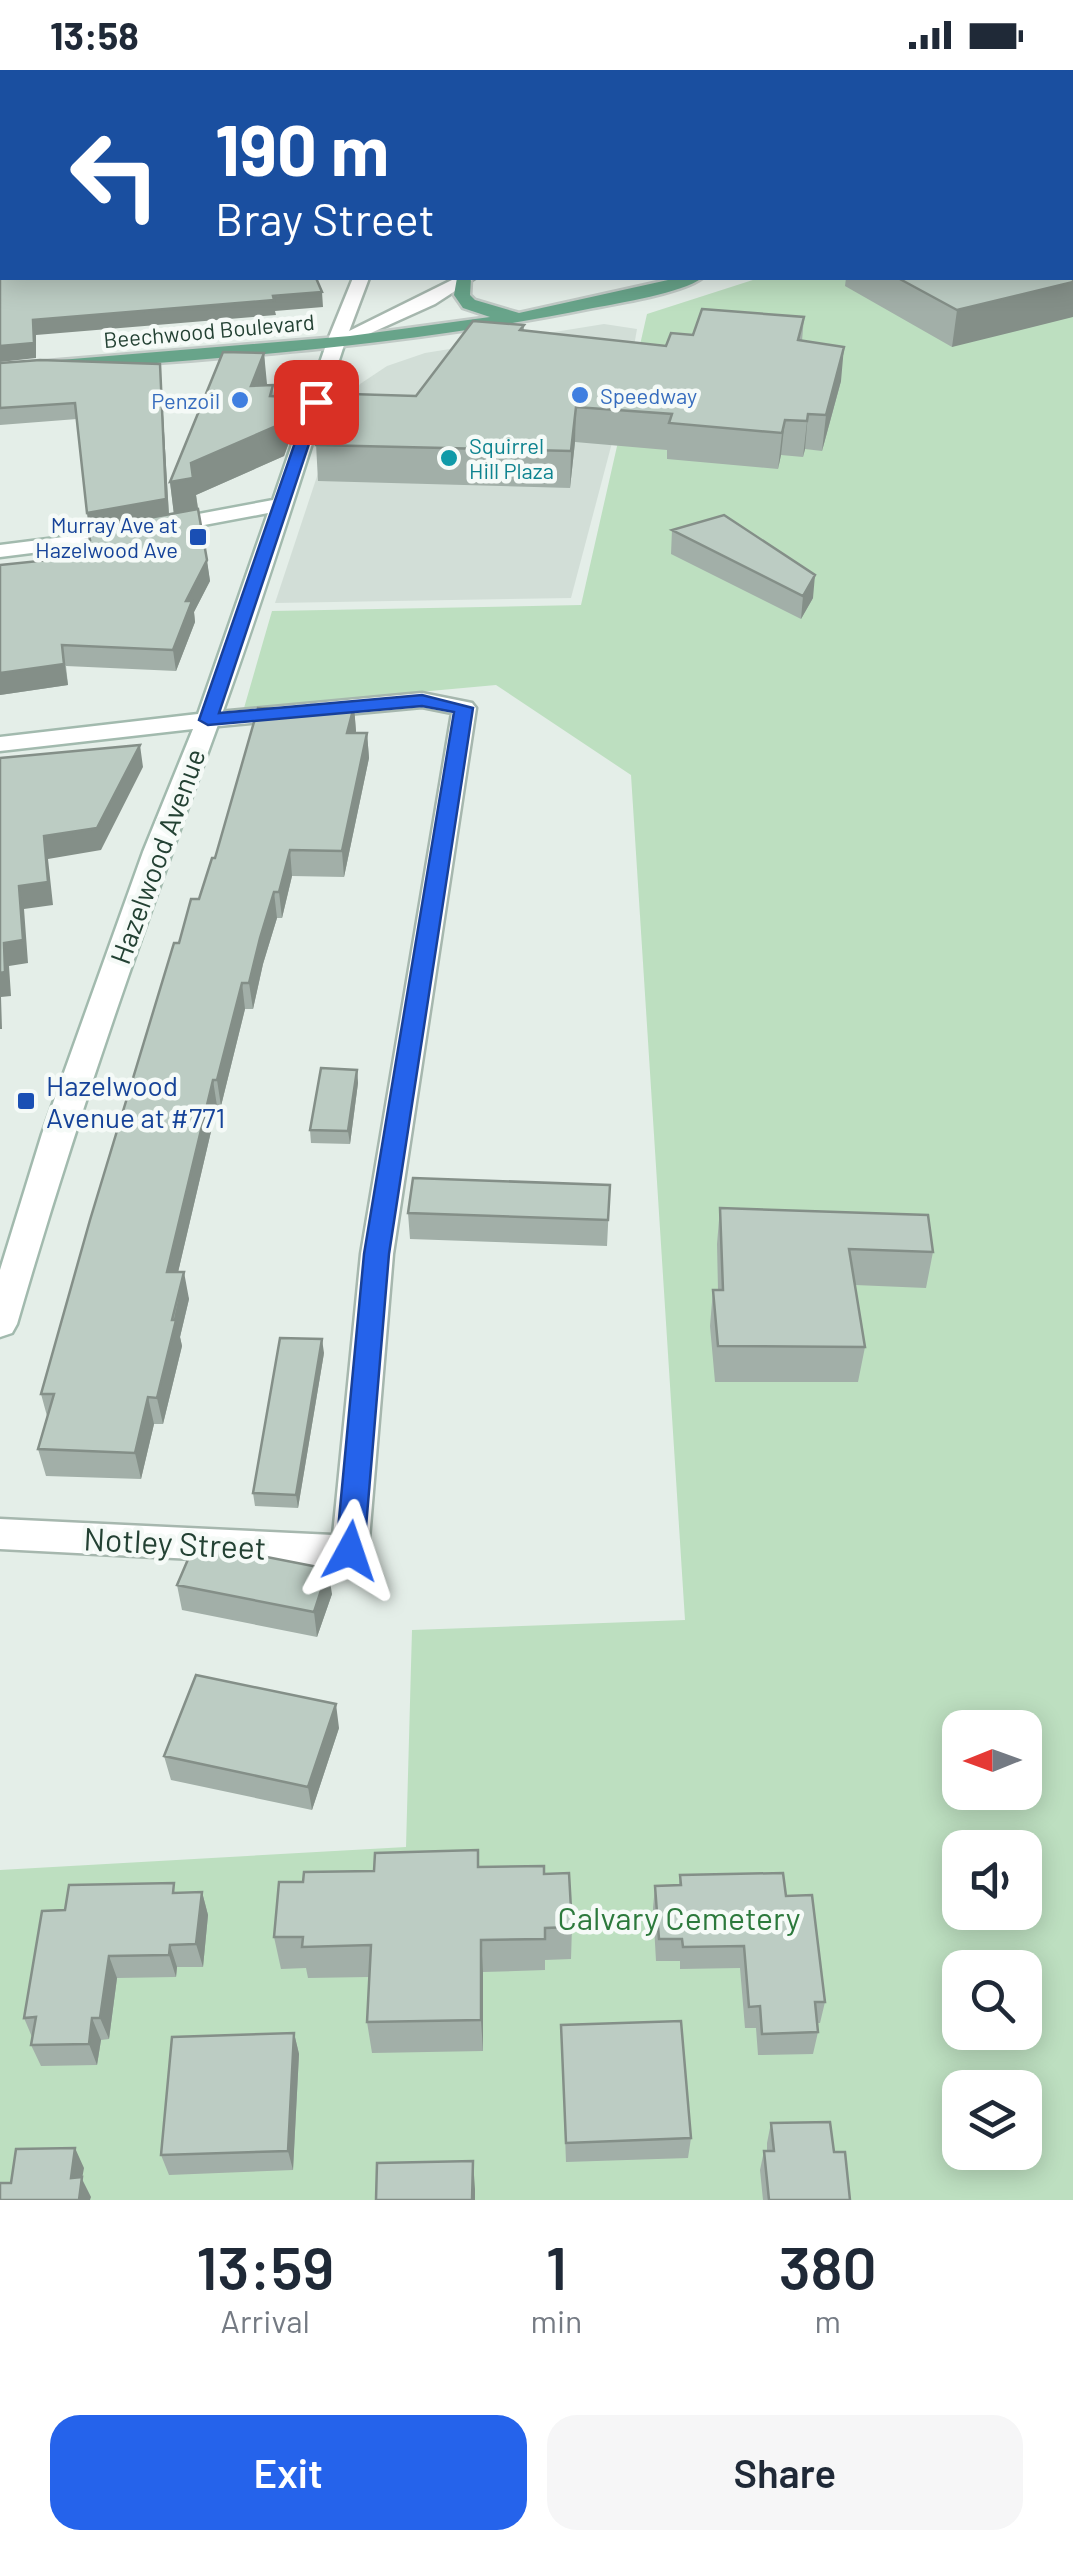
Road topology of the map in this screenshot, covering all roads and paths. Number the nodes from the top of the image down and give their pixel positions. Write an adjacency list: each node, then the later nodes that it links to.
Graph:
1 (360, 280): 6 (main road, Hazelwood Avenue)
2 (463, 280): 6 (main road, Beechwood Boulevard)
3 (466, 280): 5 (main road)
4 (686, 280): 5 (main road)
5 (545, 315): 6 (main road)
6 (336, 342): 7 (main road, Beechwood Boulevard); 8 (main road, Hazelwood Avenue)
7 (0, 370)
8 (282, 504): 9 (main road); 10 (main road, Hazelwood Avenue)
9 (0, 551)
10 (208, 720): 11 (main road); 12 (main road, Hazelwood Avenue); 13 (main road, Notley Street)
11 (0, 744)
12 (0, 1324)
13 (0, 1534)

